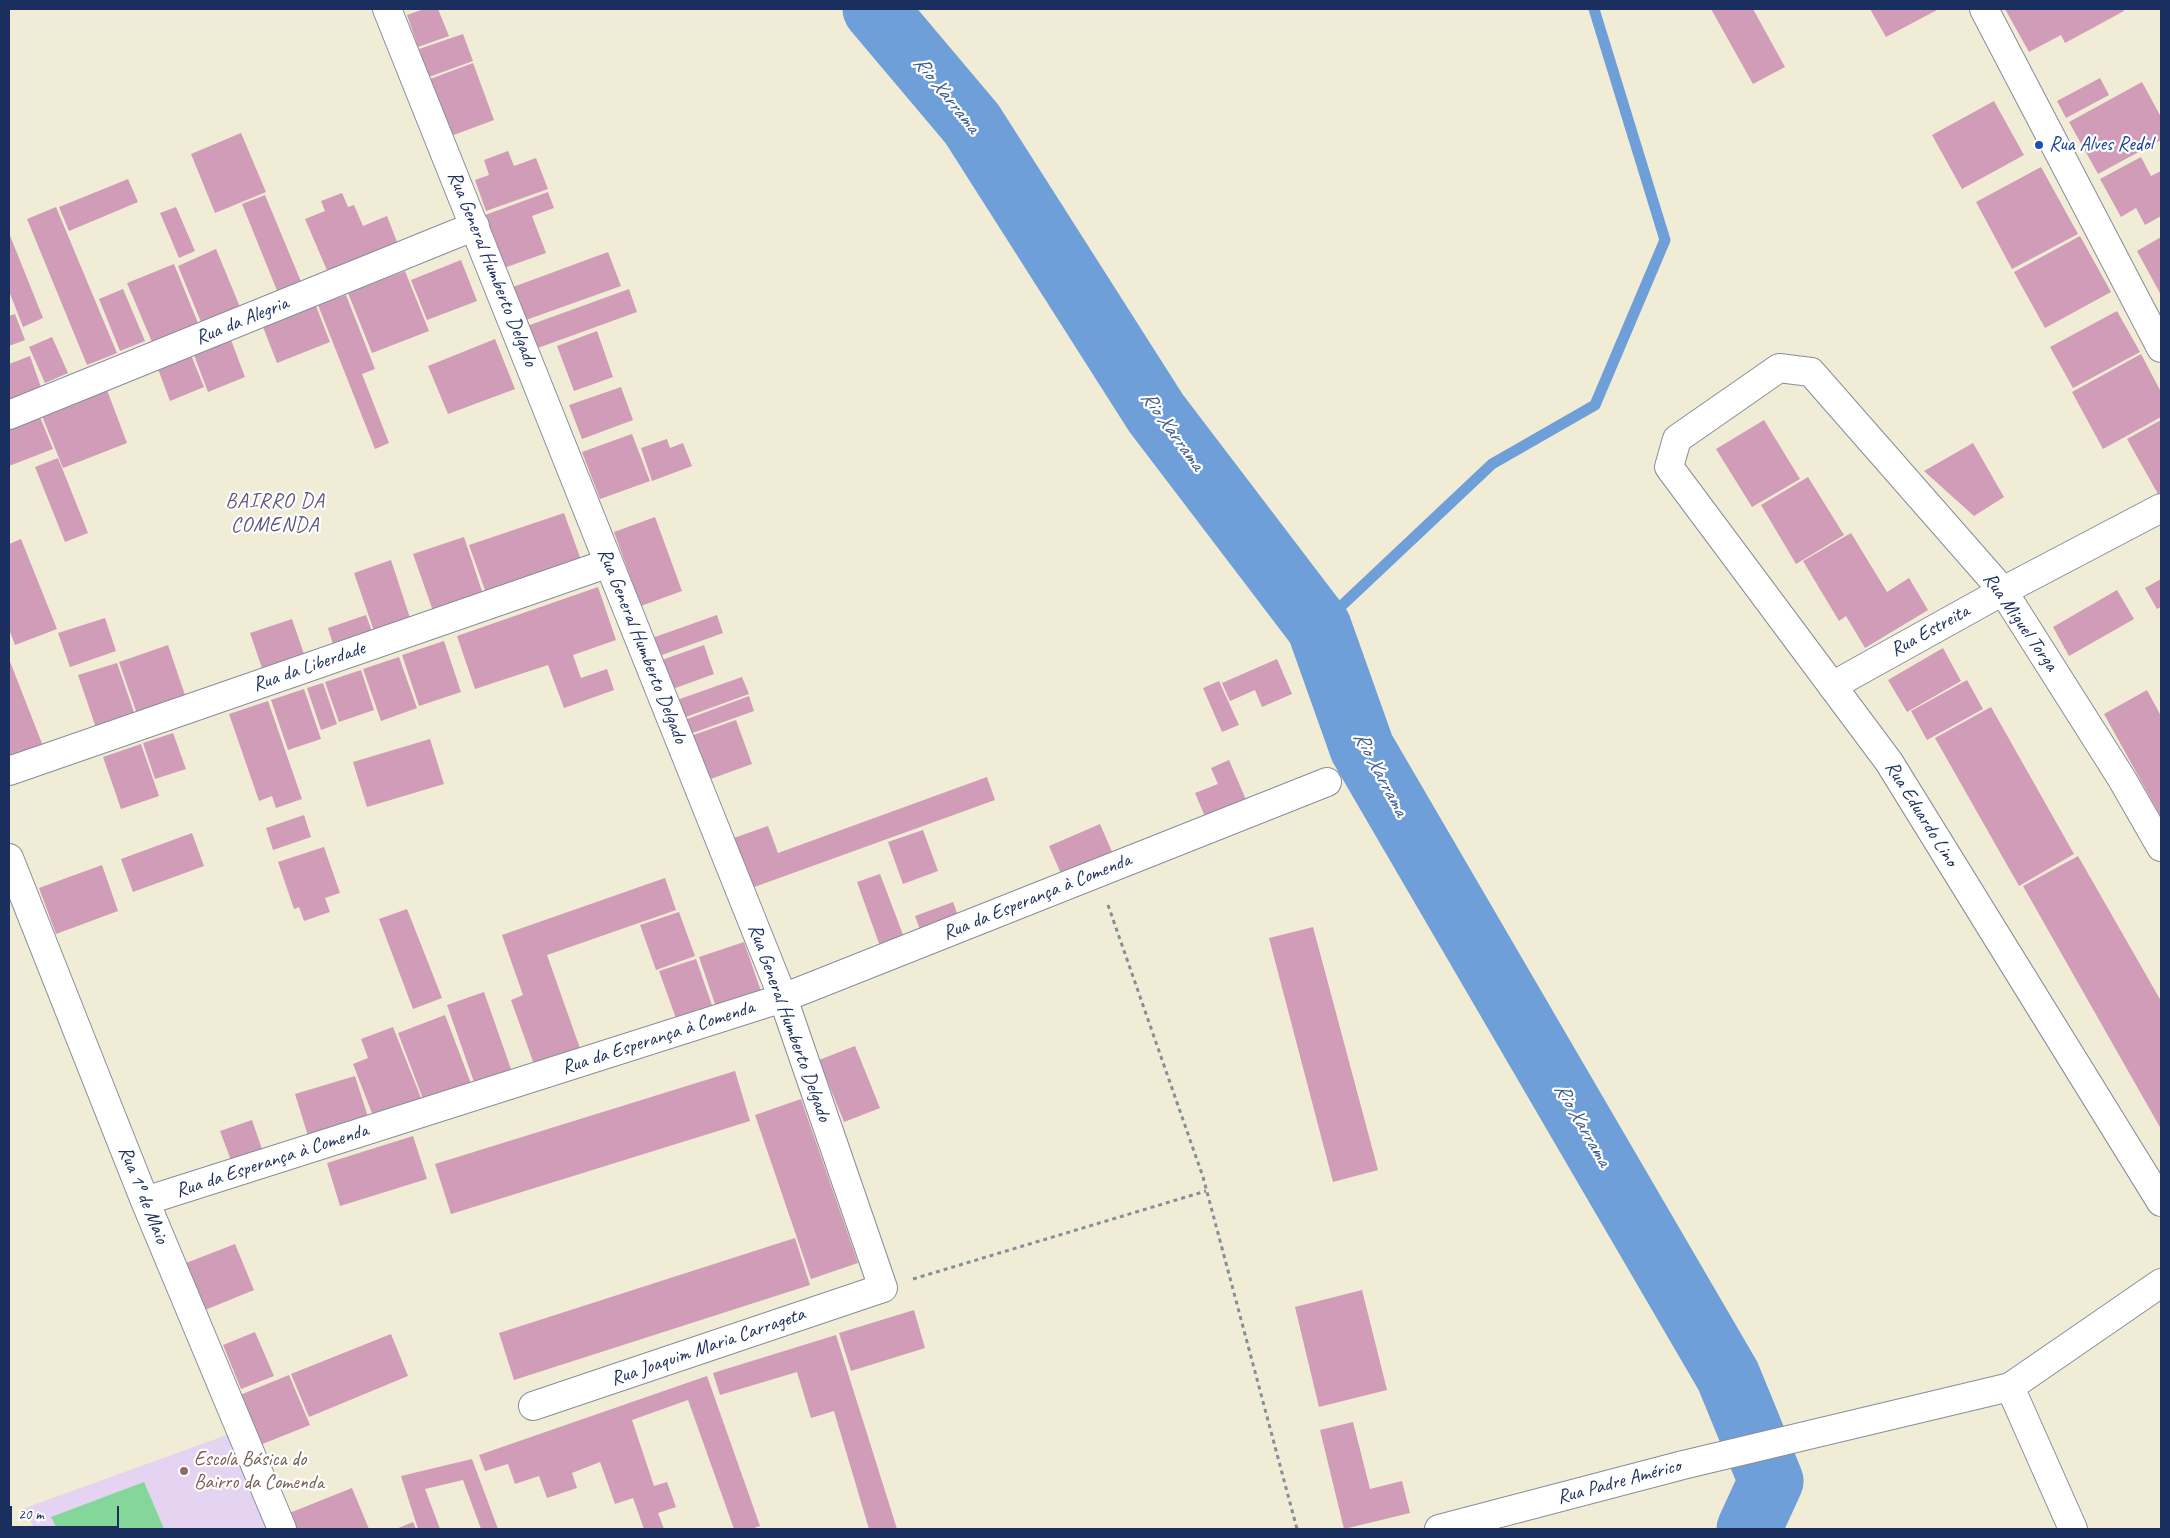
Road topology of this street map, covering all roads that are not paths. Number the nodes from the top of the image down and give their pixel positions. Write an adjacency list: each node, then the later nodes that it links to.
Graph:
1 (388, 9): 3 (street, Rua General Humberto Delgado)
2 (1984, 9): 4 (street)
3 (475, 226): 6 (street, Rua da Alegria); 8 (street, Rua General Humberto Delgado)
4 (2161, 348)
5 (1811, 372): 9 (street, Rua Miguel Torga); 10 (street, Rua Eduardo Lino)
6 (9, 415)
7 (2161, 508): 9 (street, Rua Estreita)
8 (609, 563): 11 (street, Rua da Liberdade); 15 (street, Rua General Humberto Delgado)
9 (2003, 591): 10 (street, Rua Estreita); 13 (street, Rua Miguel Torga)
10 (1832, 686): 17 (street, Rua Eduardo Lino)
11 (9, 772)
12 (1328, 782): 15 (street, Rua da Esperança à Comenda)
13 (2161, 847)
14 (9, 858): 16 (street, Rua 1º de Maio)
15 (783, 998): 16 (street, Rua da Esperança à Comenda); 19 (street, Rua General Humberto Delgado)
16 (145, 1201): 22 (street, Rua 1º de Maio)
17 (2161, 1202)
18 (2161, 1283): 20 (street)
19 (883, 1288): 21 (street, Rua Joaquim Maria Carrageta)
20 (2010, 1387): 23 (street, Rua Padre Américo); 24 (street)
21 (533, 1406)
22 (282, 1529)
23 (1440, 1529)
24 (2073, 1529)

